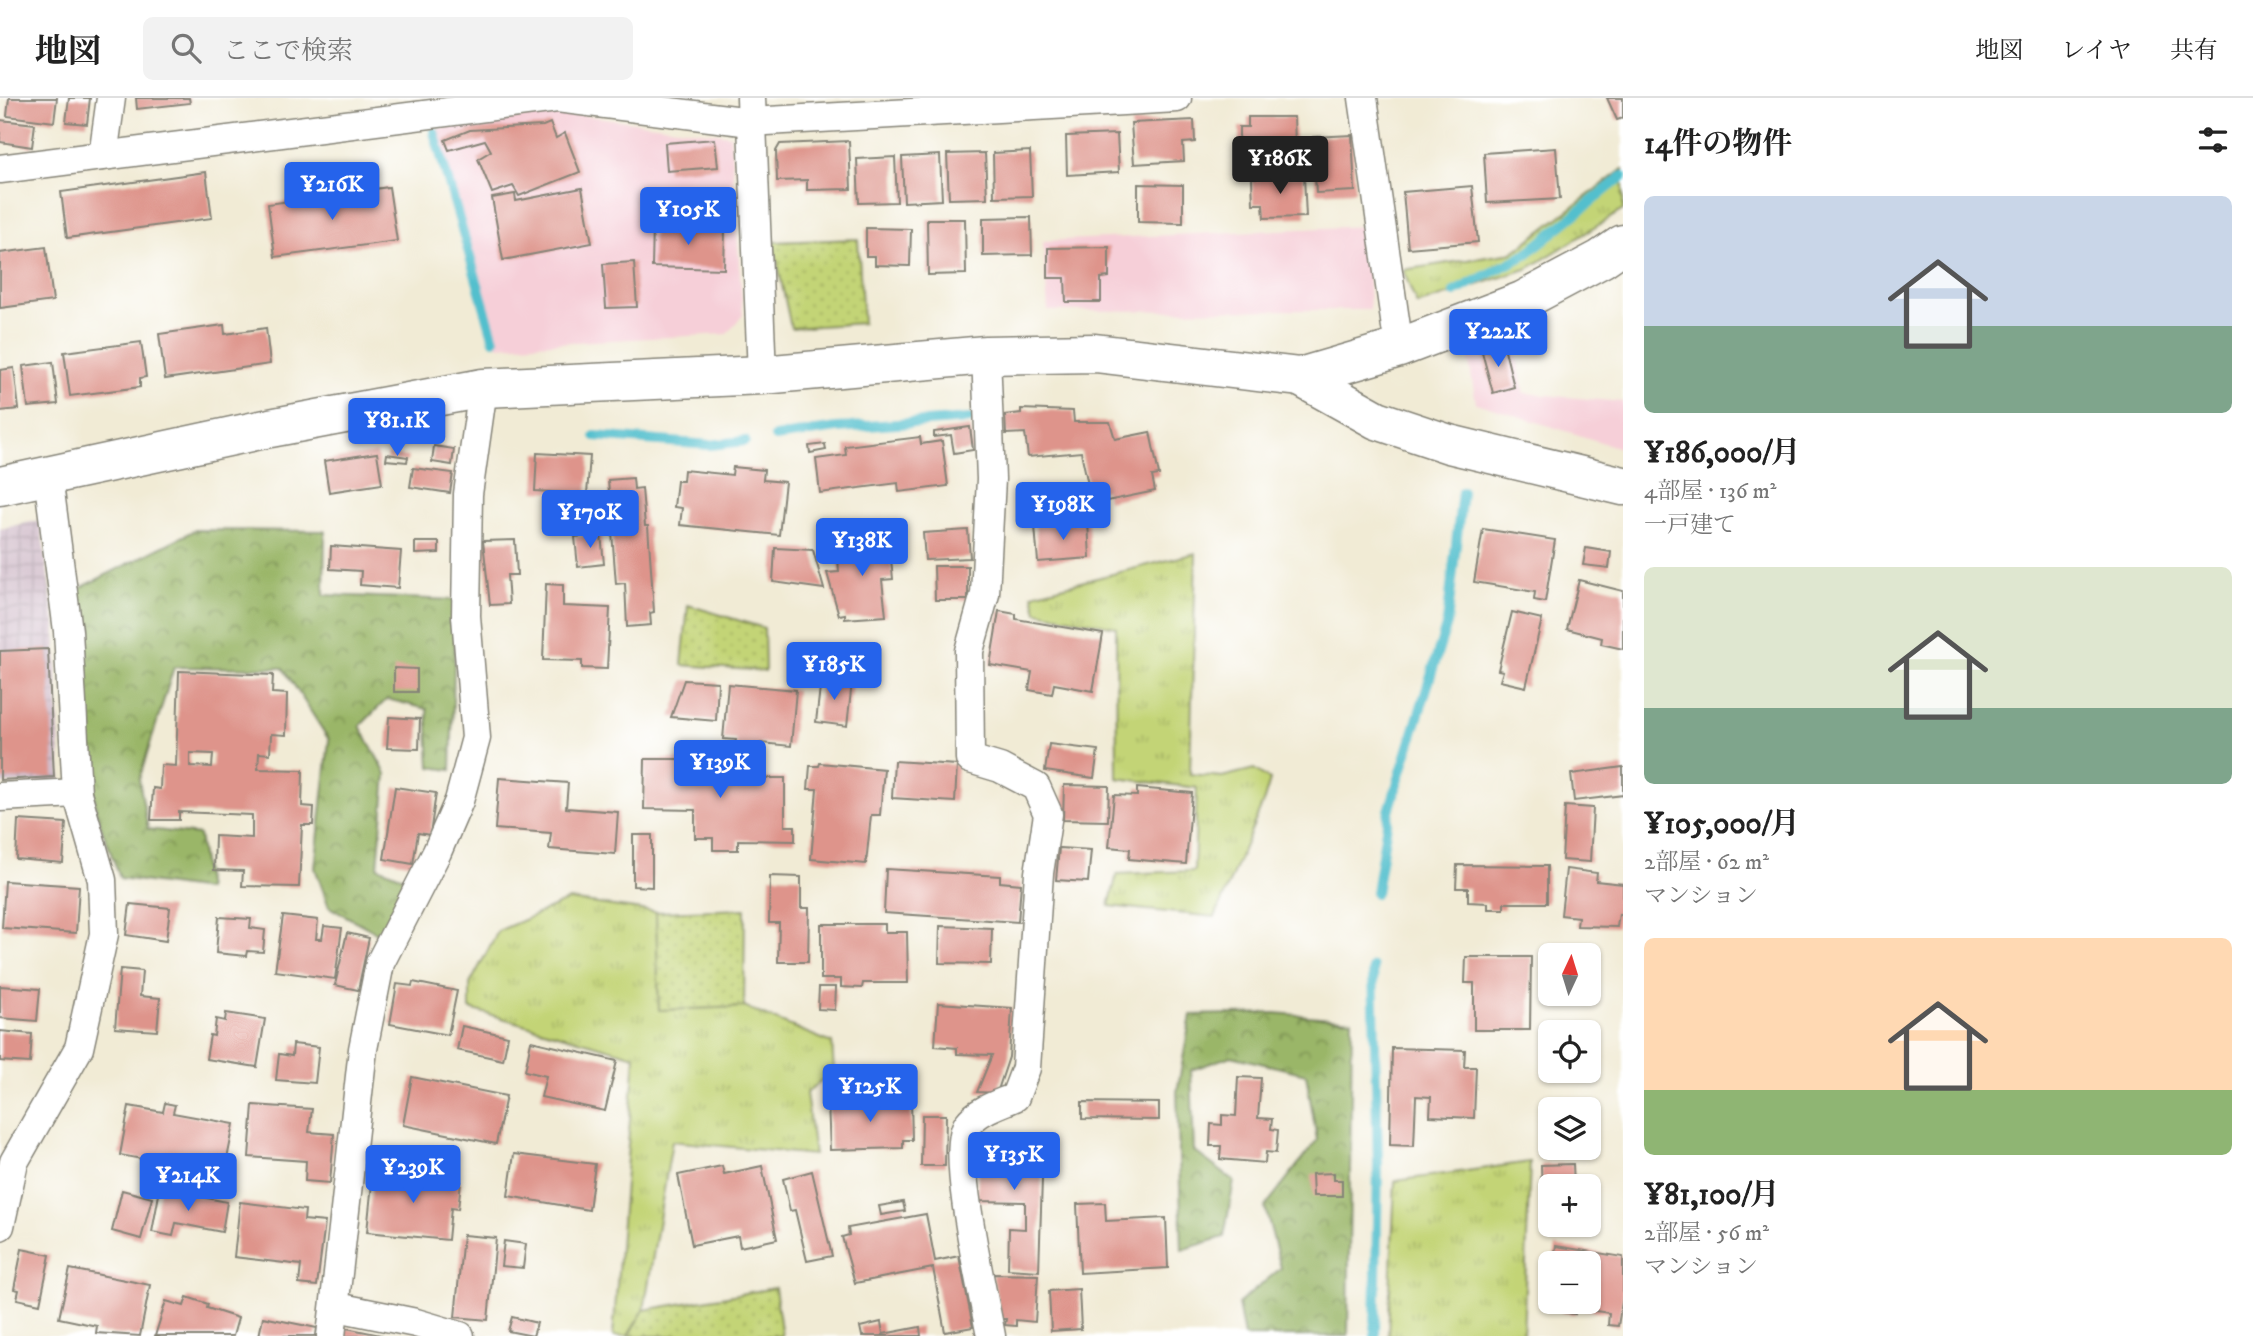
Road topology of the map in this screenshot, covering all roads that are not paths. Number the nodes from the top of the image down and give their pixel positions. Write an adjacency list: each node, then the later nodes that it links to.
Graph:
1 (111, 98): 5 (street)
2 (1177, 98): 4 (street)
3 (1363, 98): 8 (street)
4 (751, 110): 5 (street); 10 (street)
5 (103, 156): 6 (street)
6 (0, 169)
7 (1623, 244): 8 (street)
8 (1399, 348): 11 (street)
9 (986, 355): 10 (street); 11 (street); 22 (street)
10 (762, 375): 12 (street)
11 (1300, 377): 15 (street)
12 (483, 388): 13 (street); 19 (street)
13 (48, 476): 14 (street); 16 (street)
14 (0, 486)
15 (1623, 486)
16 (77, 793): 17 (street); 18 (street)
17 (0, 797)
18 (0, 1226)
19 (337, 1307): 20 (street); 21 (street)
20 (331, 1336)
21 (460, 1336)
22 (991, 1336)

